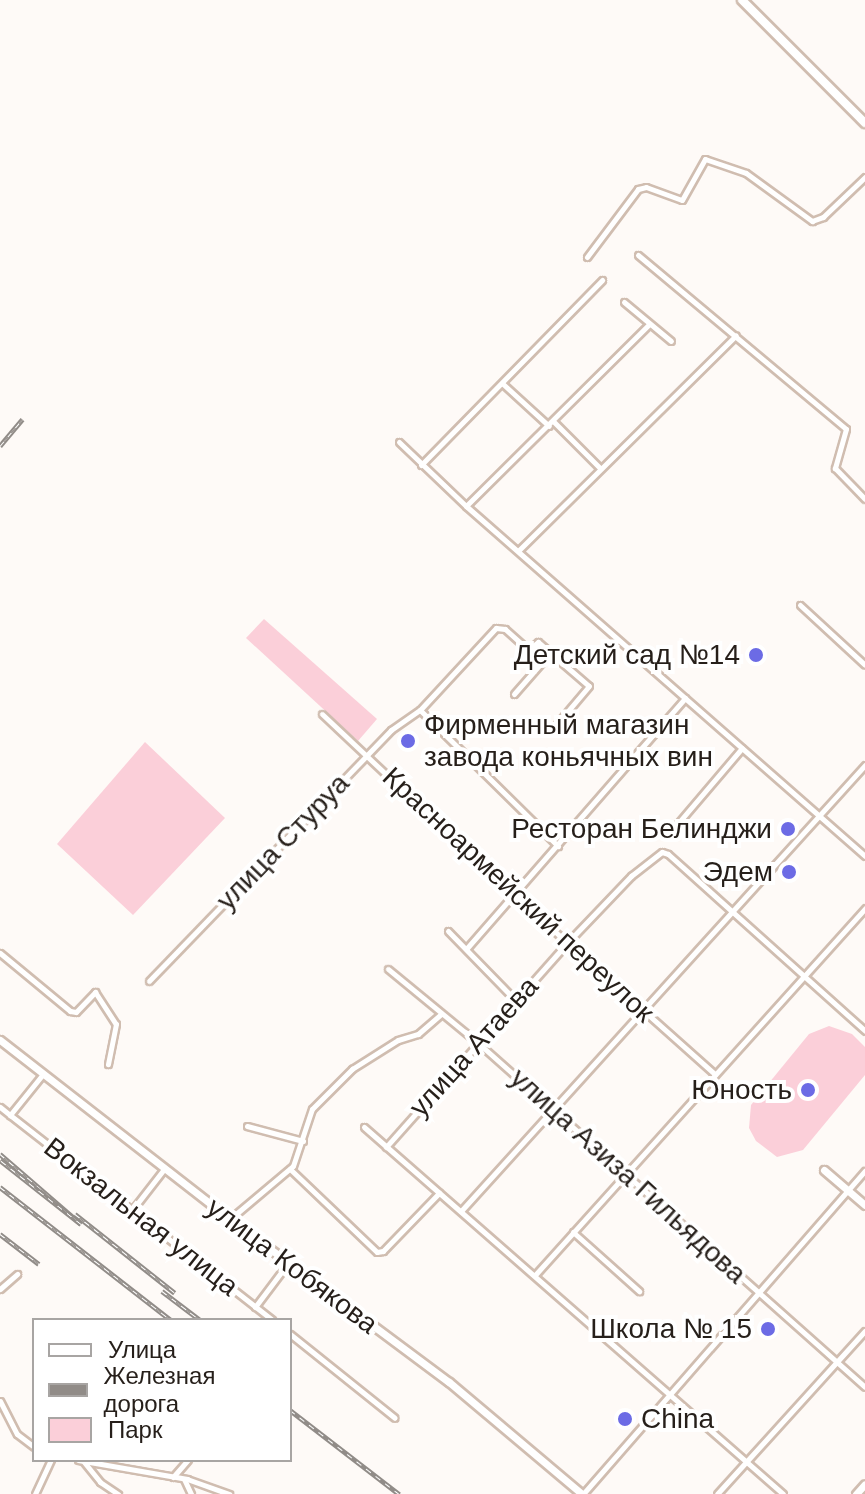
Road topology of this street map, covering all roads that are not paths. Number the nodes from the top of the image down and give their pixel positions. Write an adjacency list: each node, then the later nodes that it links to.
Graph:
1 (742, 0): 2 (main road)
2 (865, 123)
3 (865, 177): 5 (street)
4 (638, 255): 9 (street)
5 (587, 257)
6 (602, 280): 11 (street)
7 (624, 302): 8 (street)
8 (649, 324): 10 (street); 12 (street)
9 (736, 335): 15 (street); 16 (street)
10 (671, 341)
11 (503, 384): 12 (street); 14 (street)
12 (551, 423): 15 (street); 17 (street)
13 (399, 442): 14 (street)
14 (421, 465): 17 (street)
15 (600, 468): 18 (street)
16 (865, 499)
17 (466, 506): 18 (street)
18 (519, 550): 23 (street)
19 (800, 605): 21 (street)
20 (550, 653): 22 (street); 24 (street, улица Стуруа); 26 (street)
21 (865, 665)
22 (514, 694)
23 (685, 698): 27 (street); 32 (street)
24 (420, 710): 28 (street, улица Стуруа); 32 (street)
25 (322, 714): 28 (street, Красноармейский переулок)
26 (550, 732)
27 (742, 748): 30 (street); 31 (street)
28 (367, 755): 34 (street, Красноармейский переулок); 43 (street, улица Стуруа)
29 (865, 765): 30 (street)
30 (821, 817): 33 (street); 36 (street)
31 (668, 835)
32 (558, 846): 34 (street)
33 (865, 856)
34 (515, 896): 38 (street, Красноармейский переулок); 39 (street)
35 (865, 908): 42 (street)
36 (732, 911): 38 (street, улица Атаева); 42 (street); 45 (street)
37 (448, 931): 39 (street)
38 (567, 943): 44 (street, улица Атаева); 45 (street, Красноармейский переулок)
39 (467, 948): 44 (street)
40 (0, 953): 50 (street)
41 (388, 969): 46 (street, улица Азиза Гильядова)
42 (804, 976): 47 (street); 52 (street)
43 (149, 981)
44 (515, 1000): 49 (street, улица Атаева)
45 (643, 1013): 52 (street, Красноармейский переулок); 54 (street)
46 (441, 1014): 49 (street, улица Азиза Гильядова); 58 (street)
47 (865, 1031)
48 (0, 1040): 51 (street, улица Кобякова)
49 (477, 1042): 54 (street, улица Азиза Гильядова); 59 (street, улица Атаева)
50 (108, 1064)
51 (43, 1074): 55 (street); 60 (street, улица Кобякова)
52 (715, 1074): 64 (street)
53 (0, 1107): 55 (street, Вокзальная улица)
54 (553, 1111): 64 (street, улица Азиза Гильядова); 69 (street)
55 (10, 1115): 68 (street, Вокзальная улица)
56 (247, 1126): 58 (street)
57 (364, 1127): 59 (street)
58 (303, 1141): 61 (street)
59 (386, 1147): 66 (street)
60 (164, 1169): 68 (street); 70 (street, улица Кобякова)
61 (290, 1169): 66 (street); 70 (street)
62 (824, 1170): 65 (street)
63 (865, 1171): 65 (street)
64 (626, 1174): 71 (street); 77 (street, улица Азиза Гильядова)
65 (848, 1190): 67 (street); 77 (street)
66 (439, 1193): 69 (street)
67 (865, 1205)
68 (133, 1209): 78 (street, Вокзальная улица)
69 (461, 1211): 74 (street)
70 (230, 1219): 72 (street, улица Кобякова)
71 (573, 1232): 74 (street); 76 (street)
72 (289, 1262): 78 (street); 100 (street, улица Кобякова)
73 (17, 1274): 75 (street)
74 (535, 1275): 84 (street)
75 (0, 1289)
76 (639, 1291)
77 (759, 1292): 82 (street, улица Азиза Гильядова); 84 (street)
78 (255, 1307): 79 (street, Вокзальная улица)
79 (269, 1318)
80 (865, 1331): 82 (street)
81 (292, 1336): 86 (street)
82 (837, 1362): 83 (street, улица Азиза Гильядова); 88 (street)
83 (865, 1387)
84 (668, 1396): 88 (street); 100 (street)
85 (0, 1401): 87 (street)
86 (395, 1418)
87 (32, 1445)
88 (746, 1461): 101 (street); 102 (street)
89 (50, 1462): 96 (street)
90 (82, 1462): 97 (street)
91 (87, 1462): 93 (street)
92 (186, 1462): 93 (street)
93 (173, 1477): 94 (street)
94 (184, 1479): 98 (street); 99 (street)
95 (865, 1484): 103 (street)
96 (35, 1494)
97 (118, 1494)
98 (191, 1494)
99 (229, 1494)
100 (583, 1494)
101 (717, 1494)
102 (783, 1494)
103 (856, 1494)

